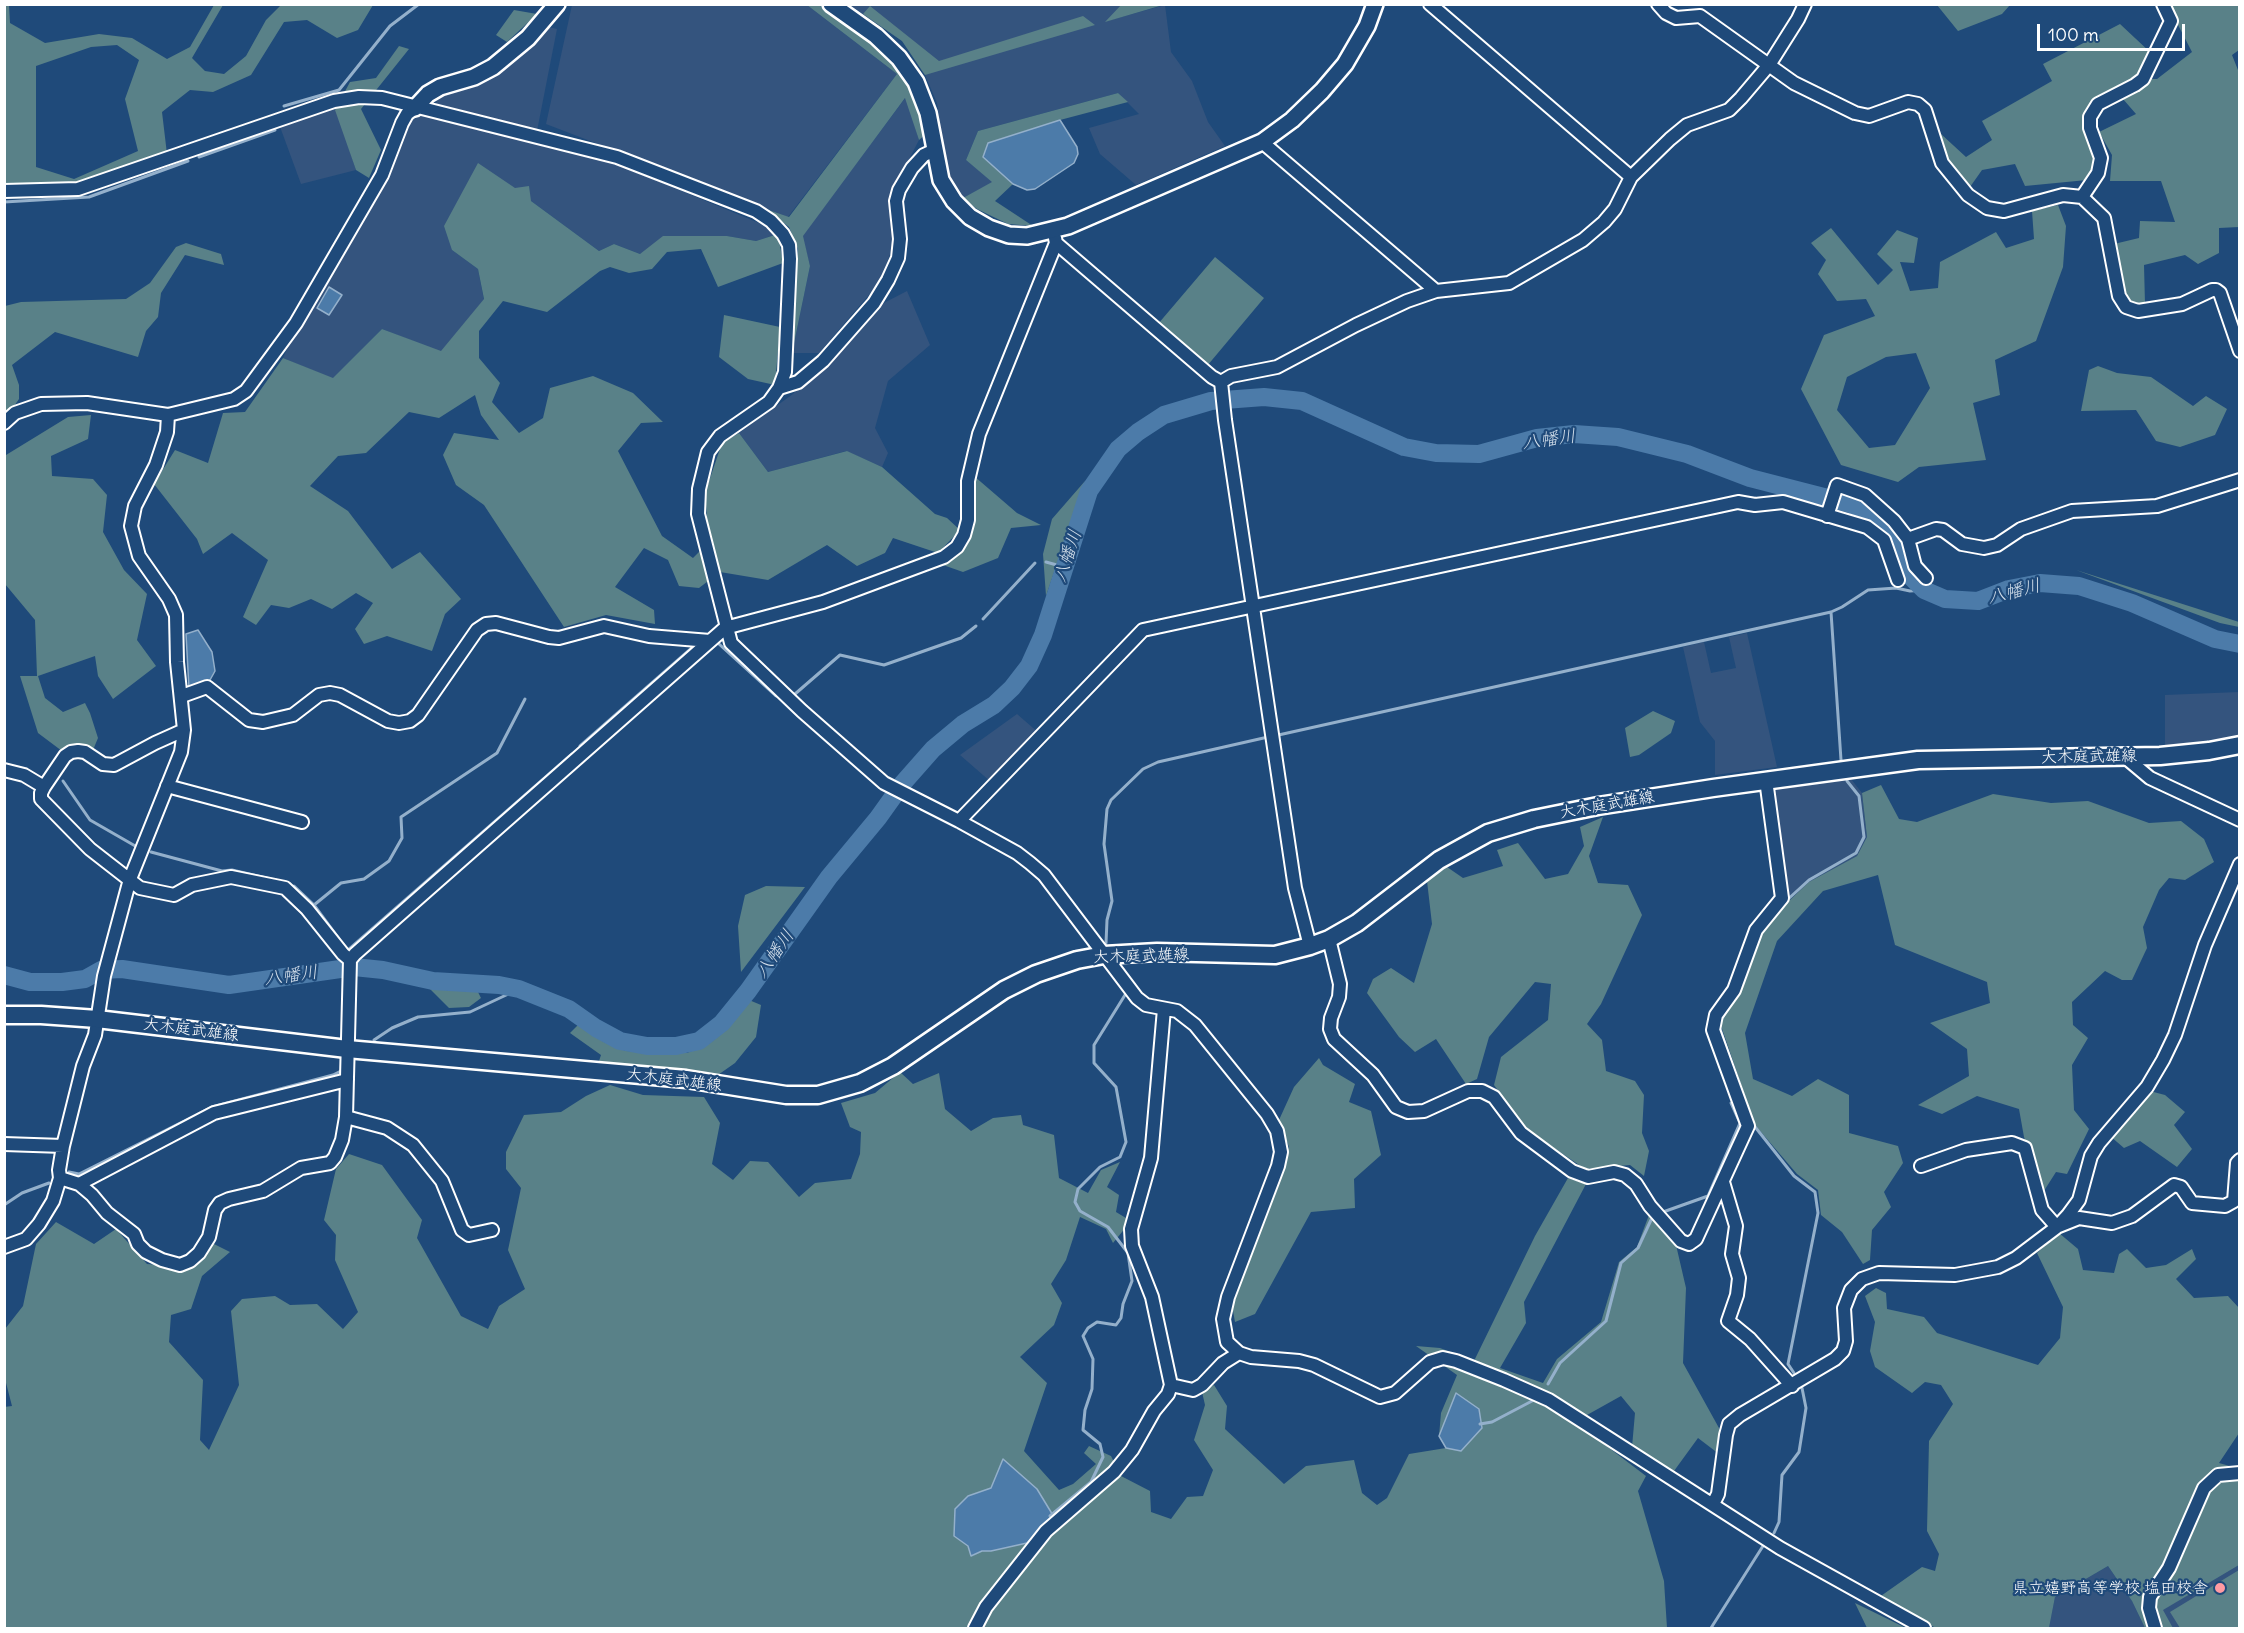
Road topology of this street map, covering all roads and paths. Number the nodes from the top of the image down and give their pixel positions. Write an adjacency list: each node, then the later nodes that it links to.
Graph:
1 (557, 4): 9 (street)
2 (831, 4): 11 (street)
3 (1375, 4): 10 (street)
4 (1430, 4): 12 (street)
5 (1658, 4): 8 (street)
6 (1805, 4): 8 (street)
7 (2163, 4): 14 (street)
8 (1769, 65): 12 (street); 14 (street)
9 (415, 108): 13 (street); 19 (street); 20 (street)
10 (1262, 142): 15 (street); 16 (street)
11 (935, 150): 15 (street); 19 (street)
12 (1631, 177): 16 (street)
13 (4, 191)
14 (2082, 196): 17 (street)
15 (1055, 237): 18 (street); 28 (street)
16 (1436, 291): 18 (street)
17 (2240, 351)
18 (1222, 385): 27 (street)
19 (779, 388): 28 (street)
20 (168, 415): 21 (street); 30 (street)
21 (4, 423)
22 (2240, 480): 24 (street)
23 (1827, 516): 24 (street); 26 (street); 27 (street)
24 (1908, 539): 25 (street)
25 (1926, 578)
26 (1898, 580)
27 (1253, 606): 39 (street); 44 (street)
28 (725, 628): 29 (street); 39 (street)
29 (710, 641): 30 (street); 46 (street)
30 (182, 696): 31 (street)
31 (184, 730): 36 (street); 37 (street)
32 (2240, 745): 33 (main road, 大木庭武雄線)
33 (2125, 757): 35 (main road, 大木庭武雄線); 38 (street)
34 (4, 770): 37 (street)
35 (1766, 780): 43 (main road, 大木庭武雄線); 58 (street)
36 (167, 786): 40 (street); 42 (street)
37 (44, 787): 42 (street)
38 (2240, 820)
39 (959, 821): 45 (street)
40 (302, 822)
41 (2240, 864): 61 (street)
42 (130, 879): 46 (street); 49 (street)
43 (1329, 939): 44 (main road, 大木庭武雄線); 58 (street)
44 (1310, 946): 45 (main road, 大木庭武雄線)
45 (1104, 955): 47 (street); 50 (main road, 大木庭武雄線)
46 (350, 960): 50 (street)
47 (1164, 1009): 64 (street); 65 (street)
48 (4, 1016): 49 (main road, 大木庭武雄線)
49 (97, 1019): 50 (main road, 大木庭武雄線); 54 (street)
50 (347, 1049): 51 (street)
51 (347, 1080): 52 (street); 59 (street)
52 (346, 1118): 59 (street); 62 (street)
53 (4, 1144): 54 (street)
54 (63, 1146): 57 (street)
55 (2240, 1160): 60 (street)
56 (1921, 1166): 61 (street)
57 (60, 1178): 59 (street); 63 (street)
58 (1723, 1182): 66 (street)
59 (79, 1184)
60 (2236, 1203): 61 (street)
61 (2057, 1227): 66 (street)
62 (492, 1230)
63 (4, 1247)
64 (1239, 1353): 65 (street); 68 (street)
65 (1171, 1385): 69 (street)
66 (1792, 1386): 68 (street)
67 (2240, 1473): 71 (street)
68 (1713, 1504): 70 (street)
69 (975, 1629)
70 (1924, 1629)
71 (2155, 1629)

